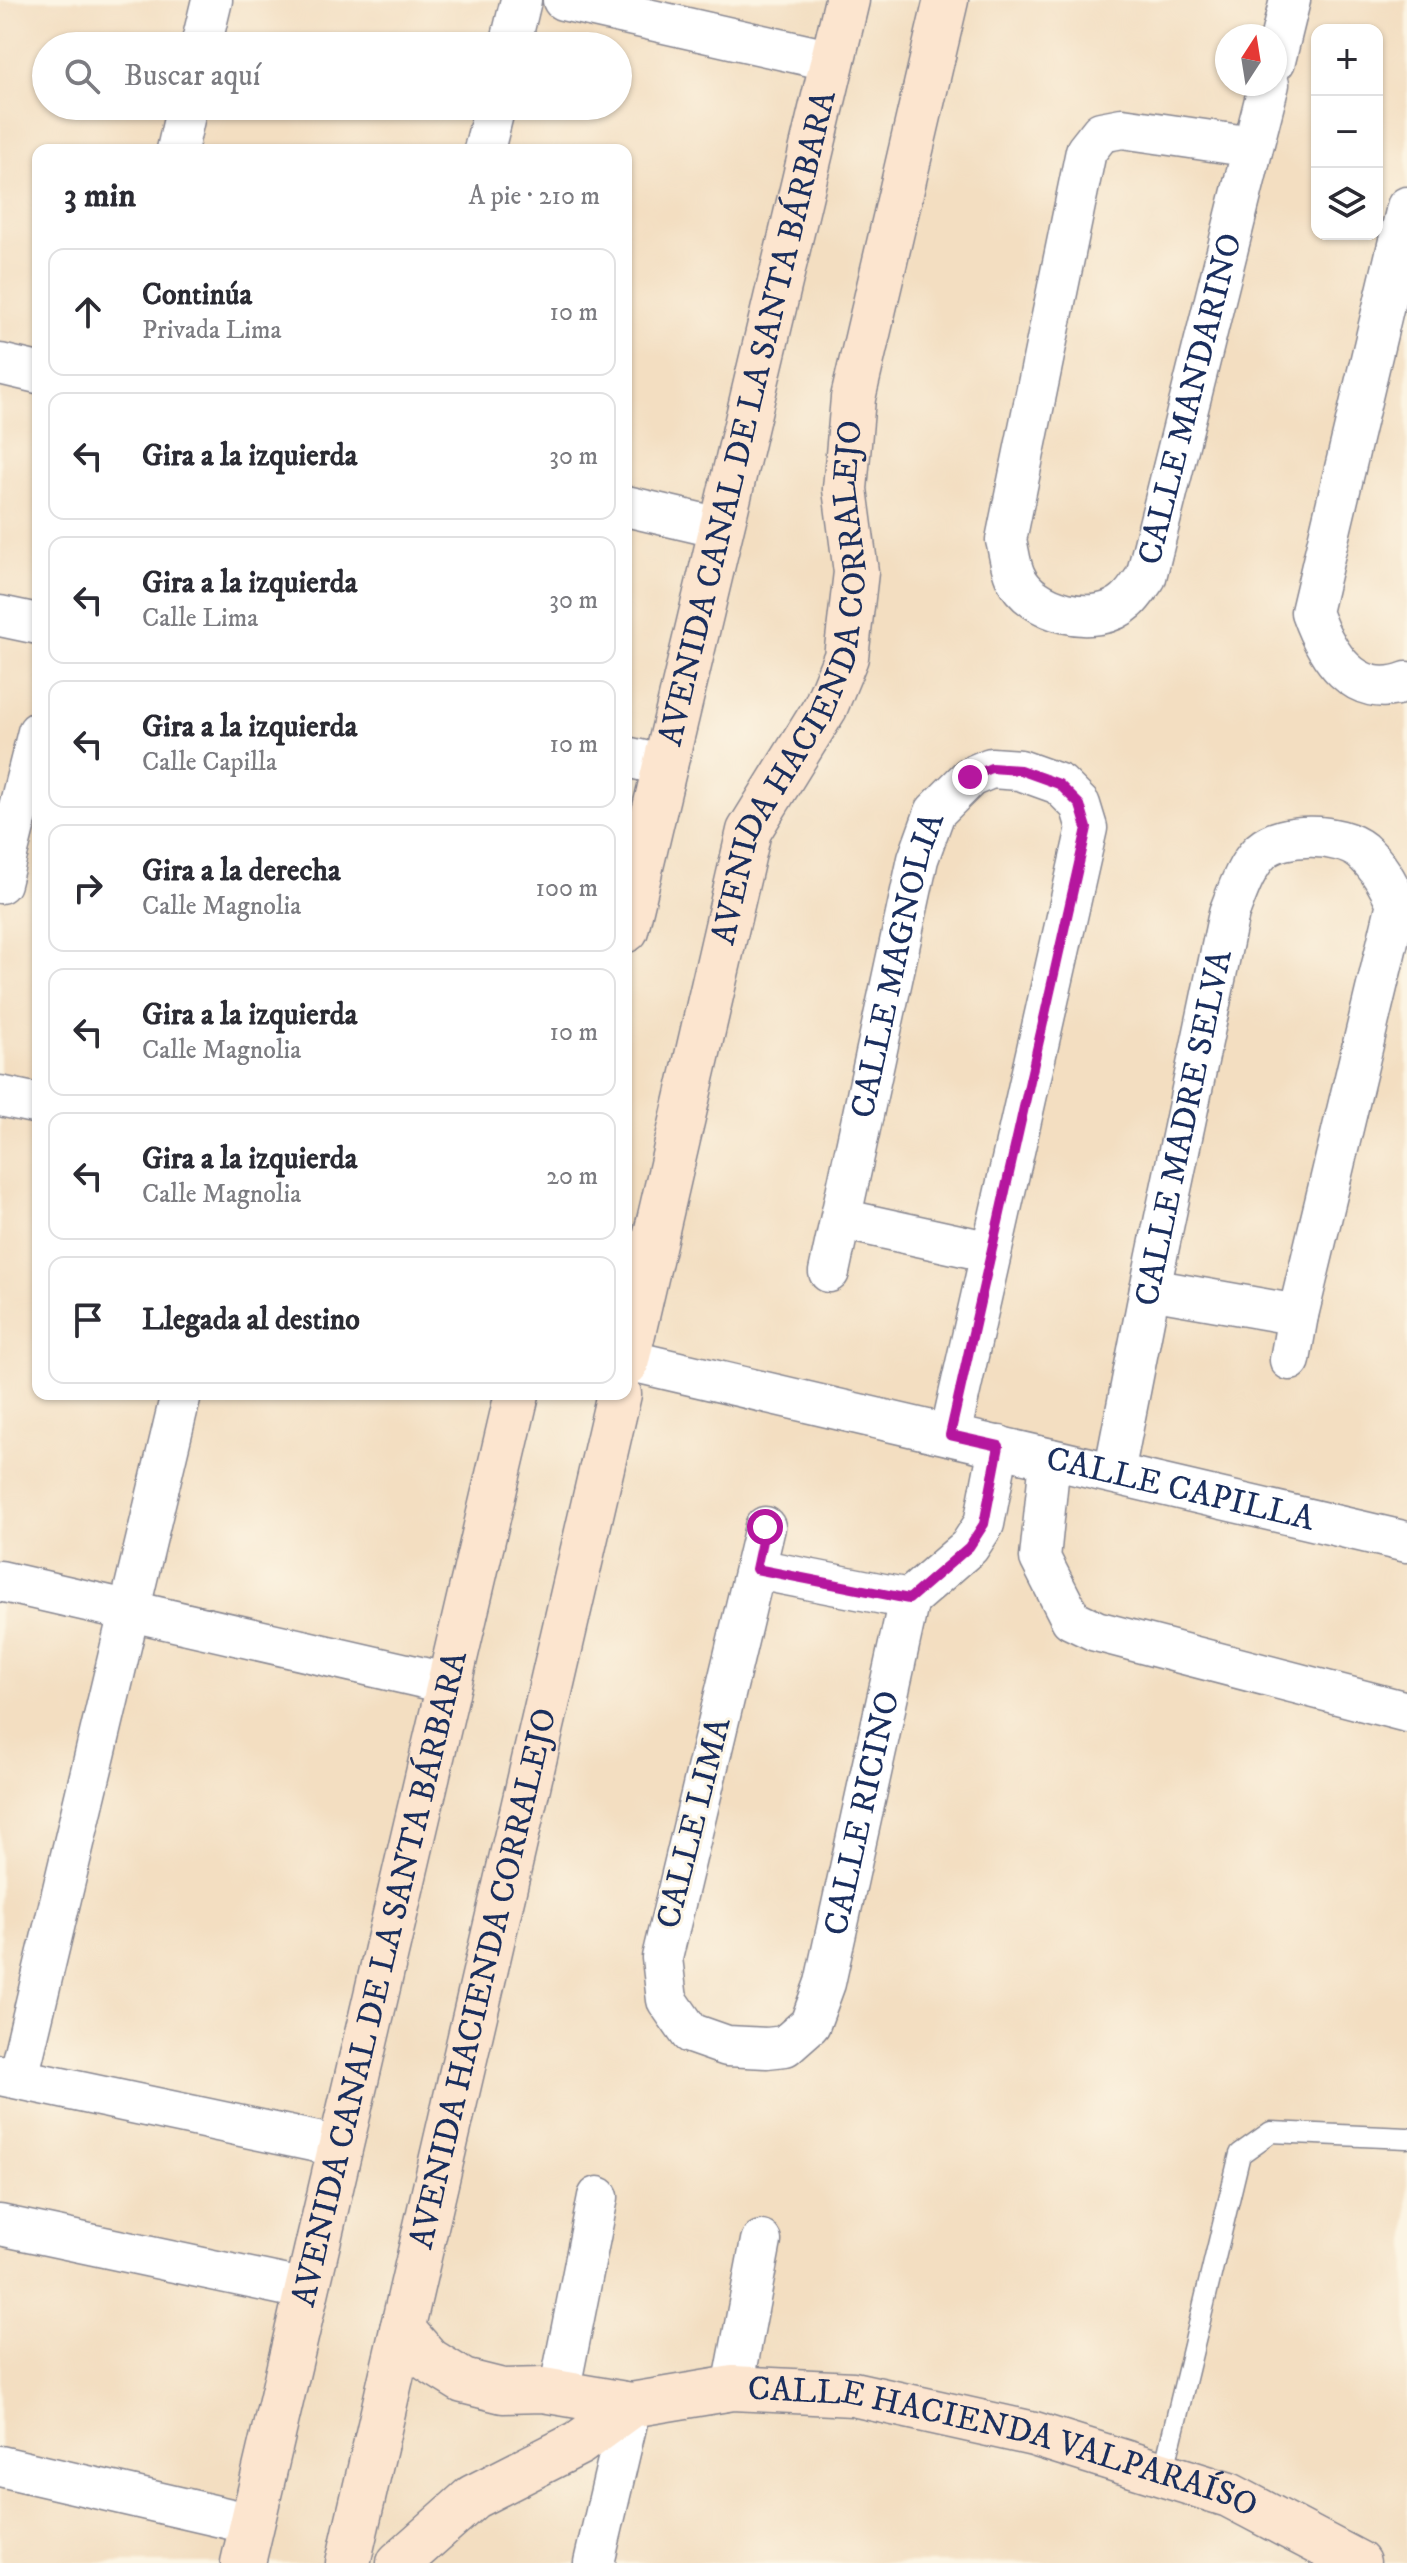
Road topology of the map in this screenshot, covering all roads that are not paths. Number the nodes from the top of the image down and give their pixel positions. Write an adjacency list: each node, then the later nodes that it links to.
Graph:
1 (212, 0): 8 (street)
2 (521, 0): 9 (street)
3 (563, 0): 10 (street)
4 (847, 0): 10 (main road, AVENIDA CANAL DE LA SANTA BÁRBARA)
5 (946, 0): 36 (main road, AVENIDA HACIENDA CORRALEJO)
6 (1290, 0): 7 (street)
7 (1284, 24)
8 (204, 32)
9 (513, 32)
10 (833, 61): 21 (main road, AVENIDA CANAL DE LA SANTA BÁRBARA)
11 (1266, 96): 16 (street, CALLE MANDARINO)
12 (184, 120): 14 (street)
13 (492, 120): 15 (street)
14 (178, 144)
15 (486, 144)
16 (1253, 147): 16 (street, CALLE MANDARINO)
17 (1407, 207): 24 (street)
18 (0, 364): 19 (street)
19 (32, 372)
20 (632, 507): 21 (street)
21 (720, 528): 26 (main road, AVENIDA CANAL DE LA SANTA BÁRBARA)
22 (0, 616): 23 (street)
23 (32, 623)
24 (1407, 682)
25 (32, 756): 28 (street)
26 (646, 762): 27 (main road, AVENIDA CANAL DE LA SANTA BÁRBARA)
27 (632, 880)
28 (0, 883)
29 (0, 1096): 30 (street)
30 (32, 1103)
31 (841, 1219): 32 (street); 32 (street, CALLE MAGNOLIA); 33 (street, CALLE MAGNOLIA)
32 (991, 1252): 42 (street, CALLE MAGNOLIA)
33 (829, 1272)
34 (1150, 1289): 35 (street); 35 (street, CALLE MADRE SELVA); 45 (street, CALLE MADRE SELVA)
35 (1298, 1315): 37 (street)
36 (632, 1336)
37 (1290, 1360)
38 (632, 1363): 42 (street, CALLE CAPILLA)
39 (180, 1400): 51 (street)
40 (516, 1400): 52 (main road, AVENIDA CANAL DE LA SANTA BÁRBARA)
41 (618, 1400): 62 (main road, AVENIDA HACIENDA CORRALEJO)
42 (950, 1435): 43 (street, CALLE CAPILLA)
43 (999, 1446): 44 (street, CALLE CAPILLA); 50 (street)
44 (1050, 1459): 45 (street, CALLE CAPILLA); 53 (street)
45 (1114, 1473): 47 (street, CALLE CAPILLA)
46 (765, 1527): 48 (street, CALLE LIMA)
47 (1407, 1542)
48 (756, 1569): 50 (street); 54 (street, CALLE LIMA)
49 (0, 1581): 51 (street)
50 (909, 1599): 54 (street, CALLE RICINO)
51 (131, 1610): 52 (street); 55 (street)
52 (450, 1684): 57 (main road, AVENIDA CANAL DE LA SANTA BÁRBARA)
53 (1407, 1712)
54 (810, 2024)
55 (9, 2076): 57 (street)
56 (1407, 2138): 67 (lane)
57 (341, 2147): 61 (main road, AVENIDA CANAL DE LA SANTA BÁRBARA)
58 (598, 2197): 64 (street)
59 (0, 2225): 61 (street)
60 (761, 2241): 63 (street)
61 (307, 2290): 68 (main road, AVENIDA CANAL DE LA SANTA BÁRBARA)
62 (402, 2329): 64 (main road, CALLE HACIENDA VALPARAÍSO); 69 (main road, AVENIDA HACIENDA CORRALEJO)
63 (733, 2388): 65 (main road, CALLE HACIENDA VALPARAÍSO); 67 (main road, CALLE HACIENDA VALPARAÍSO)
64 (559, 2393): 65 (main road, CALLE HACIENDA VALPARAÍSO)
65 (631, 2405): 70 (main road, CALLE HACIENDA VALPARAÍSO); 71 (street)
66 (0, 2466): 68 (street)
67 (1163, 2474): 72 (main road, CALLE HACIENDA VALPARAÍSO)
68 (247, 2543)
69 (348, 2563)
70 (399, 2563)
71 (594, 2563)
72 (1358, 2563)

